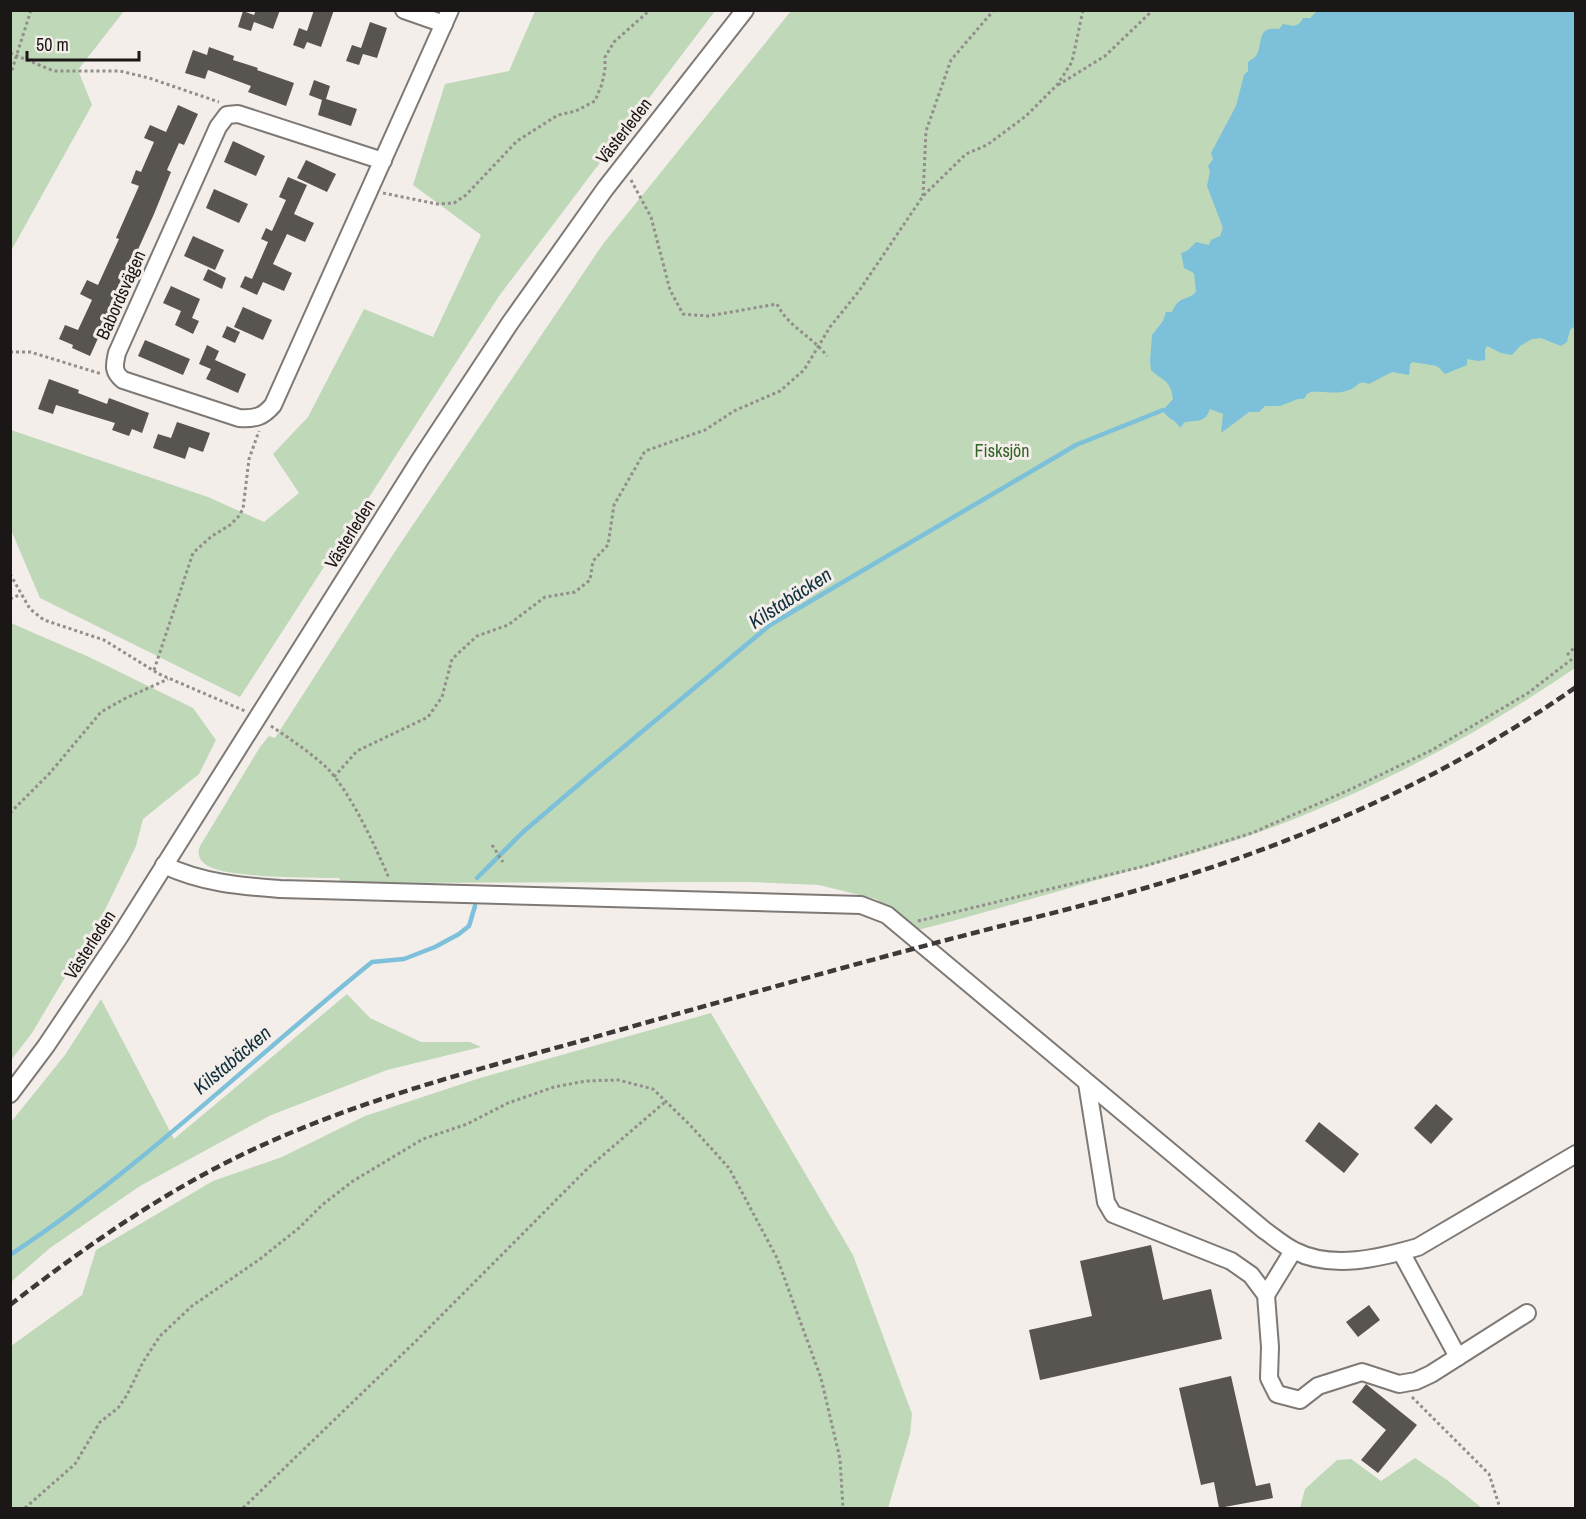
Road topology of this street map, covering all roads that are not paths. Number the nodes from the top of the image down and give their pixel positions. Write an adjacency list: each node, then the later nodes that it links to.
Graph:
1 (404, 10): 3 (street)
2 (744, 10): 5 (street, Västerleden)
3 (447, 17): 4 (street)
4 (382, 161): 4 (street, Babordsvägen)
5 (164, 865): 6 (street); 7 (street, Västerleden)
6 (1087, 1083): 9 (street); 11 (street)
7 (10, 1094)
8 (1575, 1154): 10 (street)
9 (1293, 1251): 10 (street); 11 (street)
10 (1401, 1252): 13 (street)
11 (1266, 1295): 13 (street)
12 (1527, 1313): 13 (street)
13 (1458, 1357)

